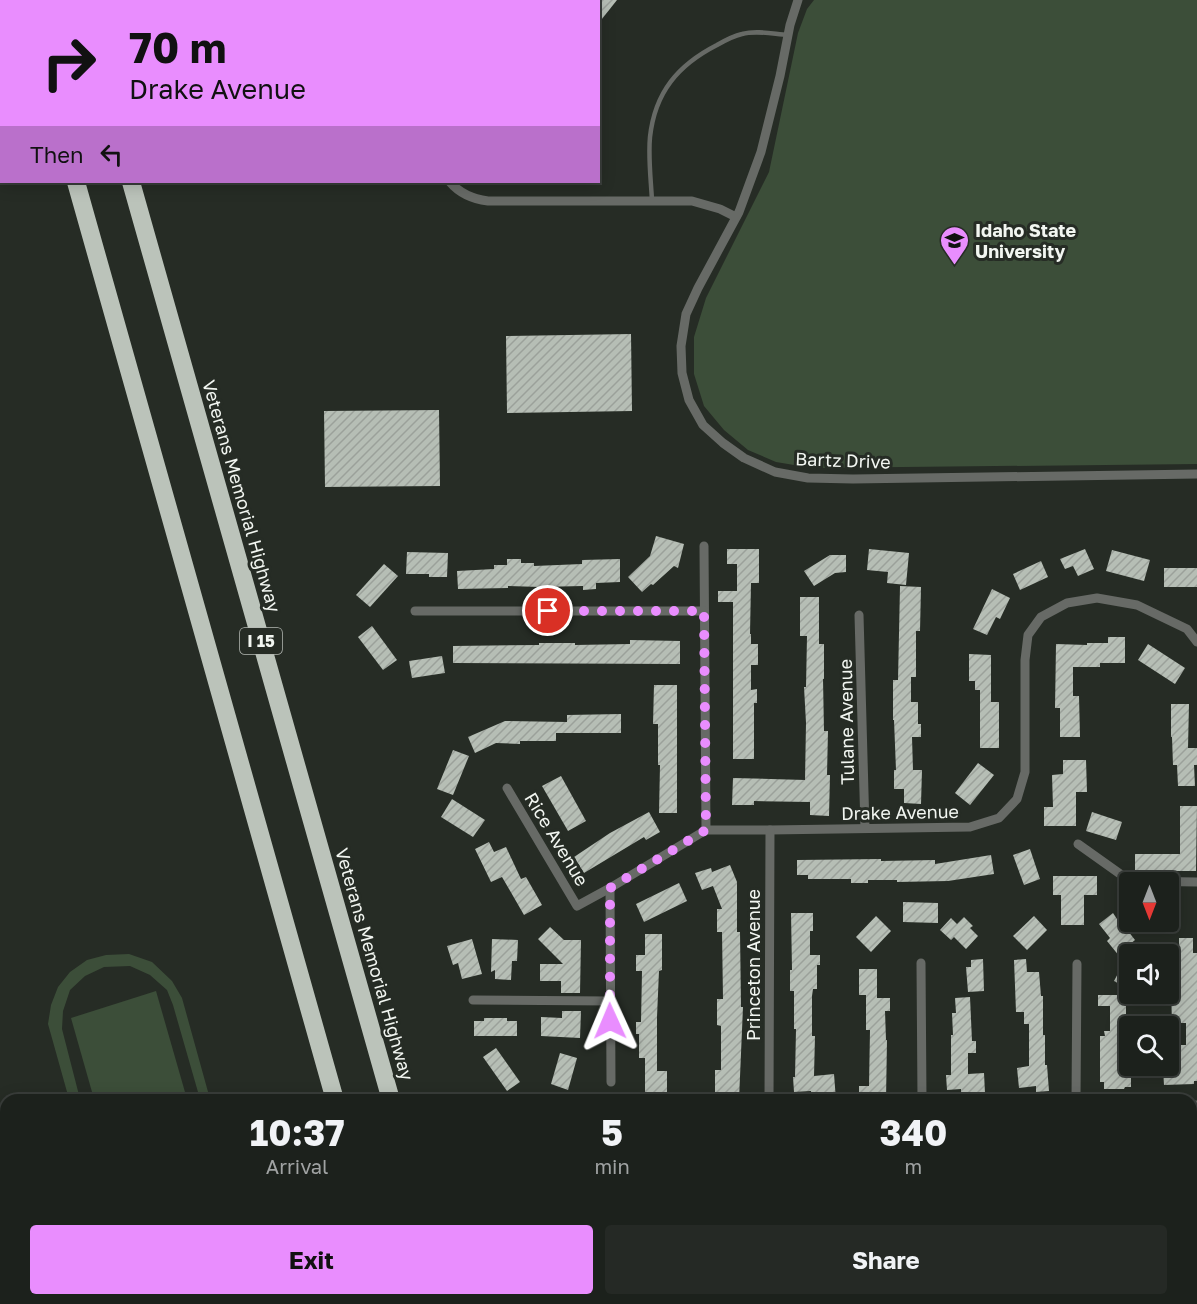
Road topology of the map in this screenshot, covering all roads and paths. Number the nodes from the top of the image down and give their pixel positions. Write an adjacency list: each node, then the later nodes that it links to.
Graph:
1 (798, 0): 2 (street, Bartz Drive)
2 (788, 35): 6 (lane); 7 (street, Bartz Drive)
3 (76, 183): 26 (highway)
4 (131, 183): 27 (highway, Veterans Memorial Highway / I 15)
5 (451, 183): 6 (street)
6 (652, 201): 7 (street)
7 (736, 217): 8 (street, Bartz Drive)
8 (1197, 474)
9 (704, 546): 11 (street)
10 (415, 611): 11 (street)
11 (704, 611): 16 (street)
12 (859, 615): 15 (street, Tulane Avenue)
13 (1197, 642): 15 (street, Drake Avenue)
14 (507, 788): 20 (street, Rice Avenue)
15 (865, 828): 17 (street, Drake Avenue)
16 (706, 830): 17 (street, Drake Avenue); 20 (street)
17 (770, 830): 28 (street, Princeton Avenue)
18 (1078, 844): 19 (street)
19 (1197, 882)
20 (610, 888): 24 (street)
21 (921, 963): 29 (street)
22 (1077, 964): 30 (street)
23 (474, 1000): 24 (street)
24 (610, 1001): 25 (street)
25 (611, 1082)
26 (333, 1094)
27 (389, 1094)
28 (769, 1094)
29 (922, 1094)
30 (1076, 1094)

